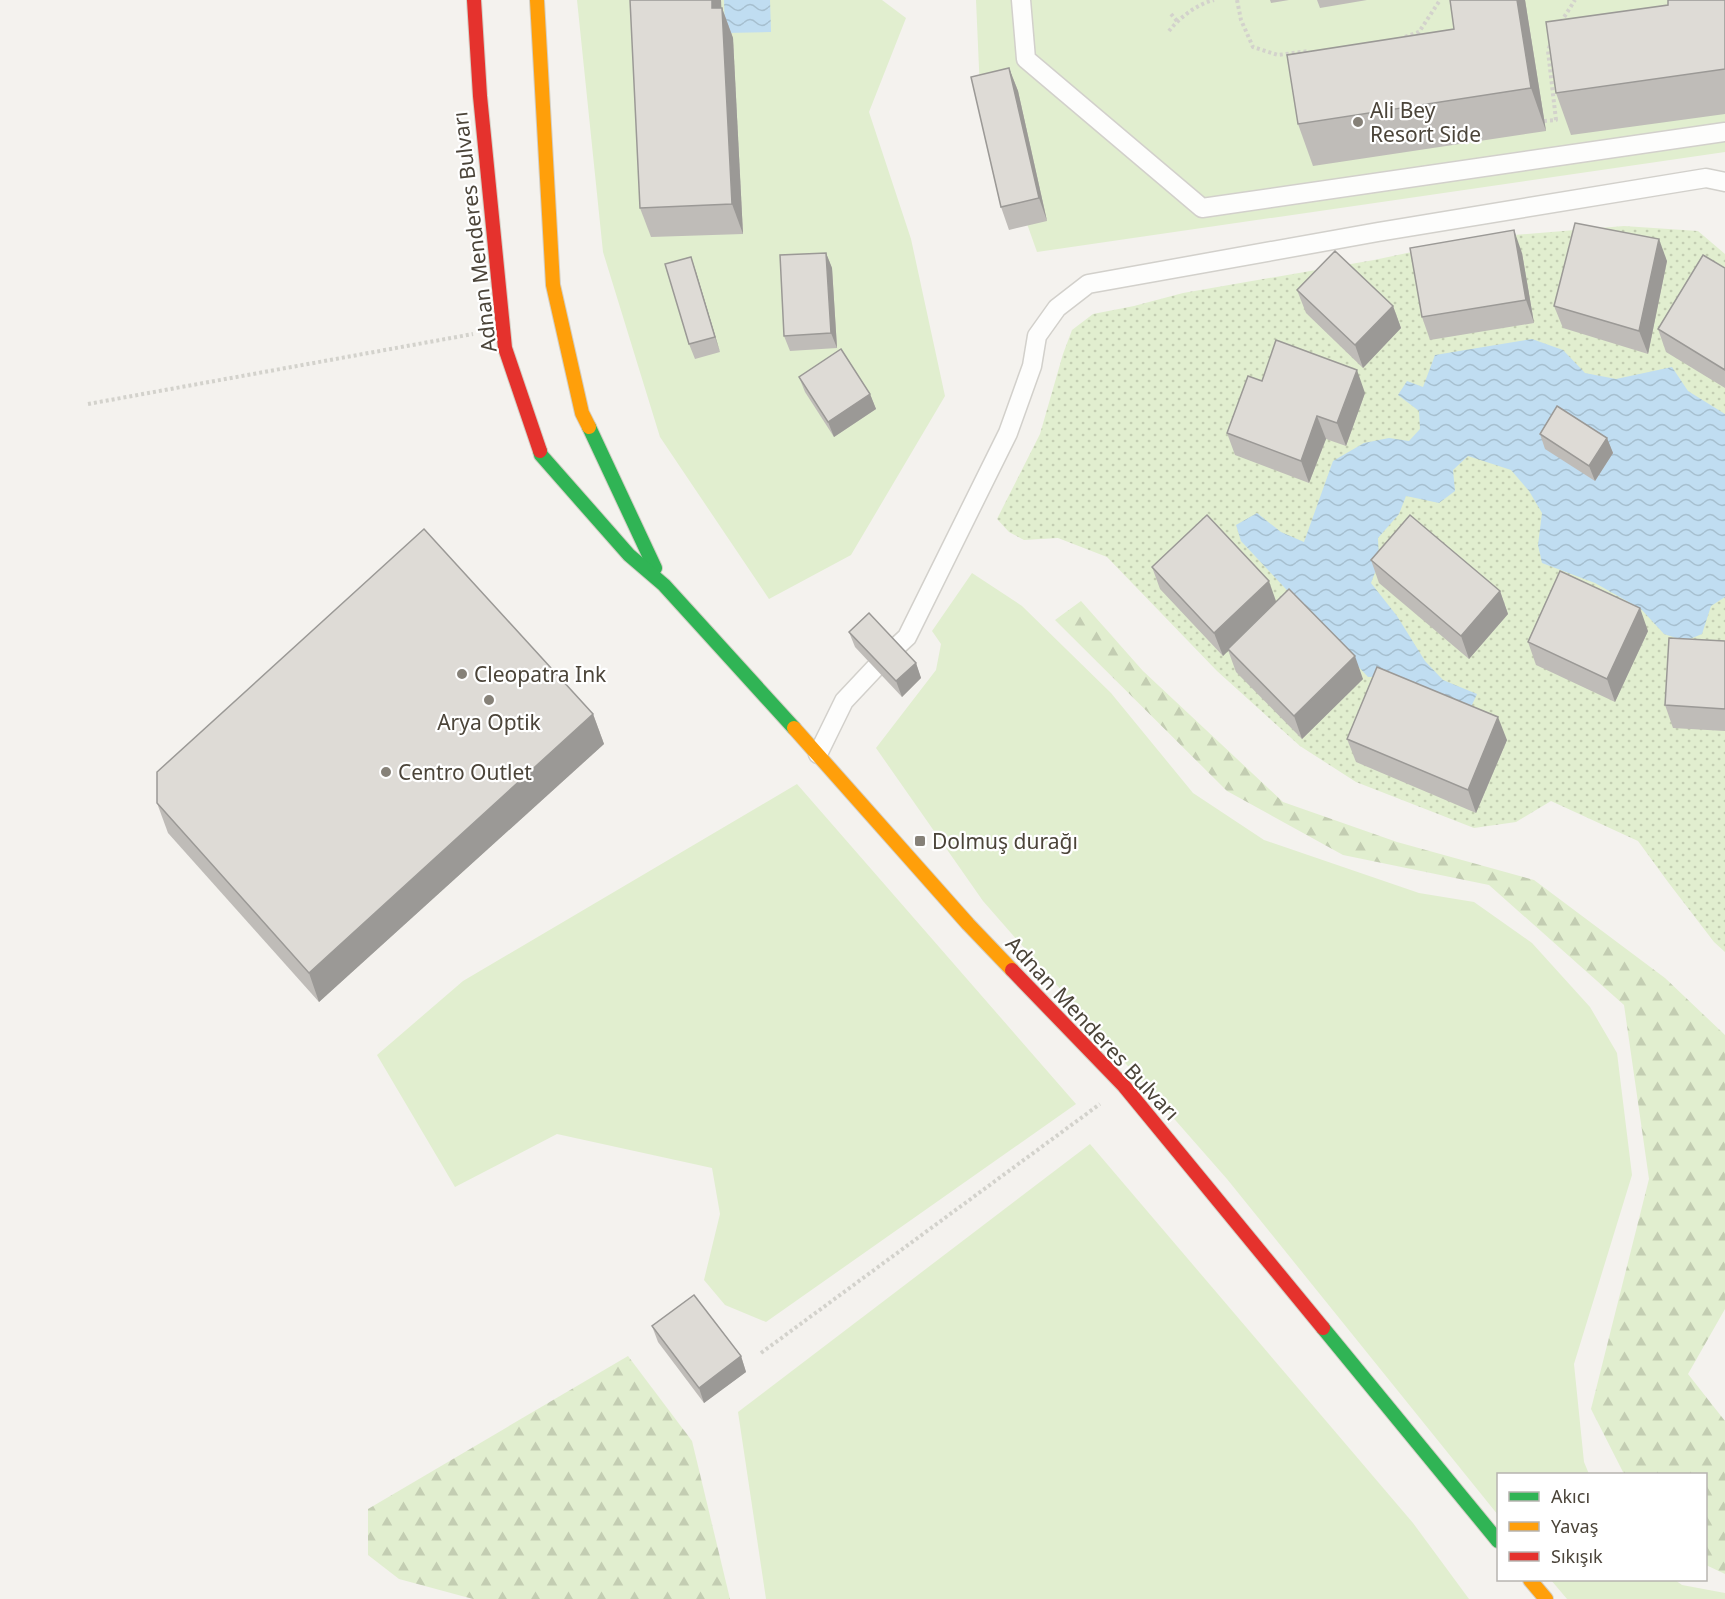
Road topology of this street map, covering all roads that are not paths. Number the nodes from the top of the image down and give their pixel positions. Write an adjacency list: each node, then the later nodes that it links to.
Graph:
1 (474, 0): 6 (main road, Adnan Menderes Bulvarı)
2 (537, 0): 6 (main road, Adnan Menderes Bulvarı)
3 (1021, 0): 4 (lane)
4 (1725, 132)
5 (1725, 182): 7 (lane)
6 (664, 585): 9 (main road, Adnan Menderes Bulvarı)
7 (894, 649)
8 (875, 668): 9 (lane)
9 (818, 754): 10 (main road, Adnan Menderes Bulvarı)
10 (1497, 1540)
11 (1531, 1581): 12 (main road)
12 (1546, 1599)

